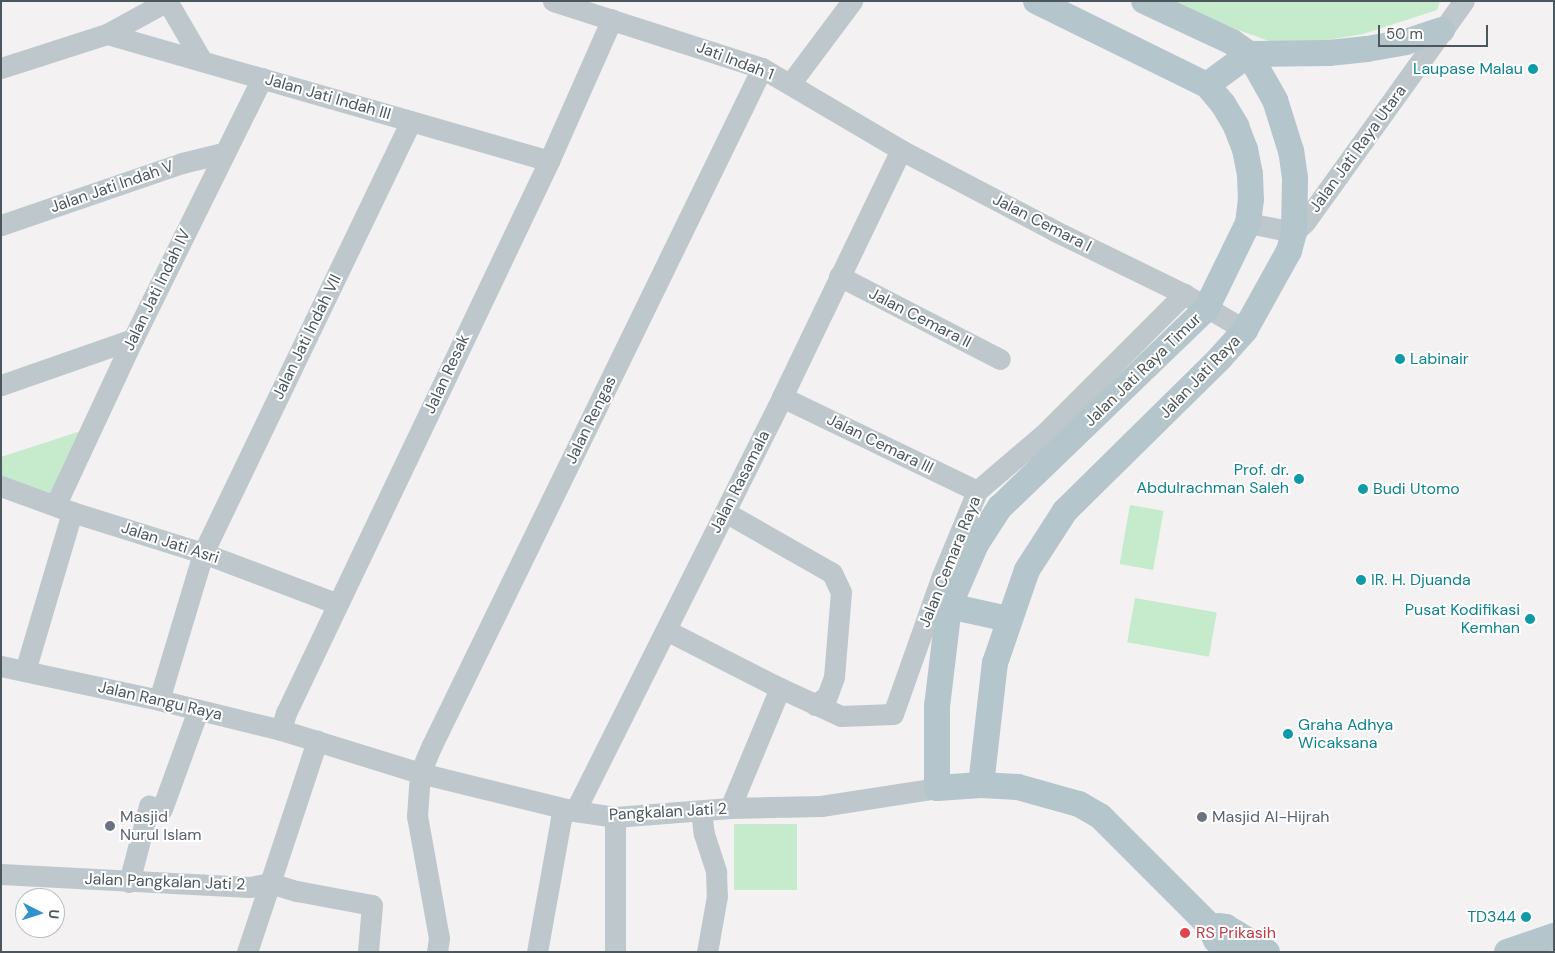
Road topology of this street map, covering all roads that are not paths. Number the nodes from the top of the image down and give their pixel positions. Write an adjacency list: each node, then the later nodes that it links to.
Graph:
1 (167, 1): 9 (street); 11 (street)
2 (553, 1): 7 (street, Jati Indah 1)
3 (852, 1): 15 (street)
4 (1036, 1): 16 (main road, Jalan Jati Raya Timur)
5 (1144, 1): 10 (main road, Jalan Jati Raya)
6 (1464, 1): 8 (street, Jalan Jati Raya Utara)
7 (612, 19): 13 (street, Jati Indah 1); 20 (street, Jalan Resak)
8 (1442, 30): 10 (main road); 23 (street, Jalan Jati Raya Utara)
9 (107, 34): 11 (street, Jalan Jati Indah III); 12 (street)
10 (1249, 54): 16 (main road); 23 (main road, Jalan Jati Raya)
11 (202, 61): 14 (street, Jalan Jati Indah III)
12 (1, 68)
13 (762, 68): 15 (street, Jati Indah 1); 49 (street, Jalan Rengas)
14 (262, 78): 17 (street, Jalan Jati Indah III); 19 (street, Jalan Jati Indah IV)
15 (790, 84): 18 (street, Jati Indah 1)
16 (1207, 85): 21 (main road, Jalan Jati Raya Timur)
17 (411, 121): 20 (street, Jalan Jati Indah III); 36 (street, Jalan Jati Indah VII)
18 (901, 150): 24 (street, Jalan Rasamala); 25 (street, Jalan Cemara I)
19 (223, 153): 22 (street, Jalan Jati Indah V); 28 (street, Jalan Jati Indah IV)
20 (548, 161): 37 (street, Jalan Resak)
21 (1248, 223): 23 (street); 26 (main road, Jalan Jati Raya Timur)
22 (1, 225)
23 (1294, 232): 27 (main road, Jalan Jati Raya)
24 (839, 276): 29 (street, Jalan Cemara II); 31 (street, Jalan Rasamala)
25 (1184, 294): 26 (street); 33 (street, Jalan Cemara Raya)
26 (1206, 309): 27 (street); 38 (main road, Jalan Jati Raya Timur)
27 (1245, 330): 39 (main road, Jalan Jati Raya)
28 (133, 339): 30 (street); 34 (street, Jalan Jati Indah IV)
29 (1000, 359)
30 (1, 385)
31 (782, 397): 33 (street, Jalan Cemara III); 35 (street, Jalan Rasamala)
32 (1, 486): 34 (street, Jalan Jati Asri)
33 (978, 491): 45 (street, Jalan Cemara Raya)
34 (64, 508): 36 (street, Jalan Jati Asri); 42 (street, Jalan Jati Indah IV)
35 (724, 512): 40 (street, Jalan Rasamala); 45 (street)
36 (203, 553): 37 (street, Jalan Jati Asri); 44 (street, Jalan Jati Indah VII)
37 (338, 604): 47 (street, Jalan Resak)
38 (949, 606): 39 (main road); 51 (main road, Jalan Jati Raya Timur)
39 (1008, 619): 50 (main road, Jalan Jati Raya)
40 (666, 630): 43 (street, Jalan Cemara Raya); 53 (street, Jalan Rasamala)
41 (1, 666): 42 (street, Jalan Rangu Raya)
42 (25, 671): 44 (street, Jalan Rangu Raya)
43 (780, 688): 45 (street, Jalan Cemara Raya); 52 (street)
44 (159, 700): 46 (street, Jalan Rangu Raya)
45 (815, 705)
46 (198, 710): 47 (street, Jalan Rangu Raya); 57 (street)
47 (281, 730): 48 (street, Jalan Rangu Raya)
48 (317, 741): 49 (street, Pangkalan Jati 2); 58 (street)
49 (420, 773): 53 (street, Pangkalan Jati 2); 64 (street, Jalan Rengas)
50 (981, 785): 51 (main road); 59 (main road)
51 (937, 788): 52 (street, Pangkalan Jati 2)
52 (730, 808): 54 (street, Pangkalan Jati 2)
53 (570, 810): 55 (street, Pangkalan Jati 2); 65 (street, Jalan Rasamala)
54 (701, 811): 55 (street, Pangkalan Jati 2); 67 (street)
55 (615, 817): 66 (street)
56 (1, 874): 57 (street, Jalan Pangkalan Jati 2)
57 (128, 882): 58 (street, Jalan Pangkalan Jati 2)
58 (270, 883): 62 (street); 63 (street)
59 (1208, 924): 68 (main road); 69 (main road)
60 (1554, 936): 70 (main road)
61 (1554, 947): 71 (main road)
62 (248, 952)
63 (368, 952)
64 (437, 952)
65 (537, 952)
66 (615, 952)
67 (707, 952)
68 (1235, 952)
69 (1267, 952)
70 (1507, 952)
71 (1540, 952)

